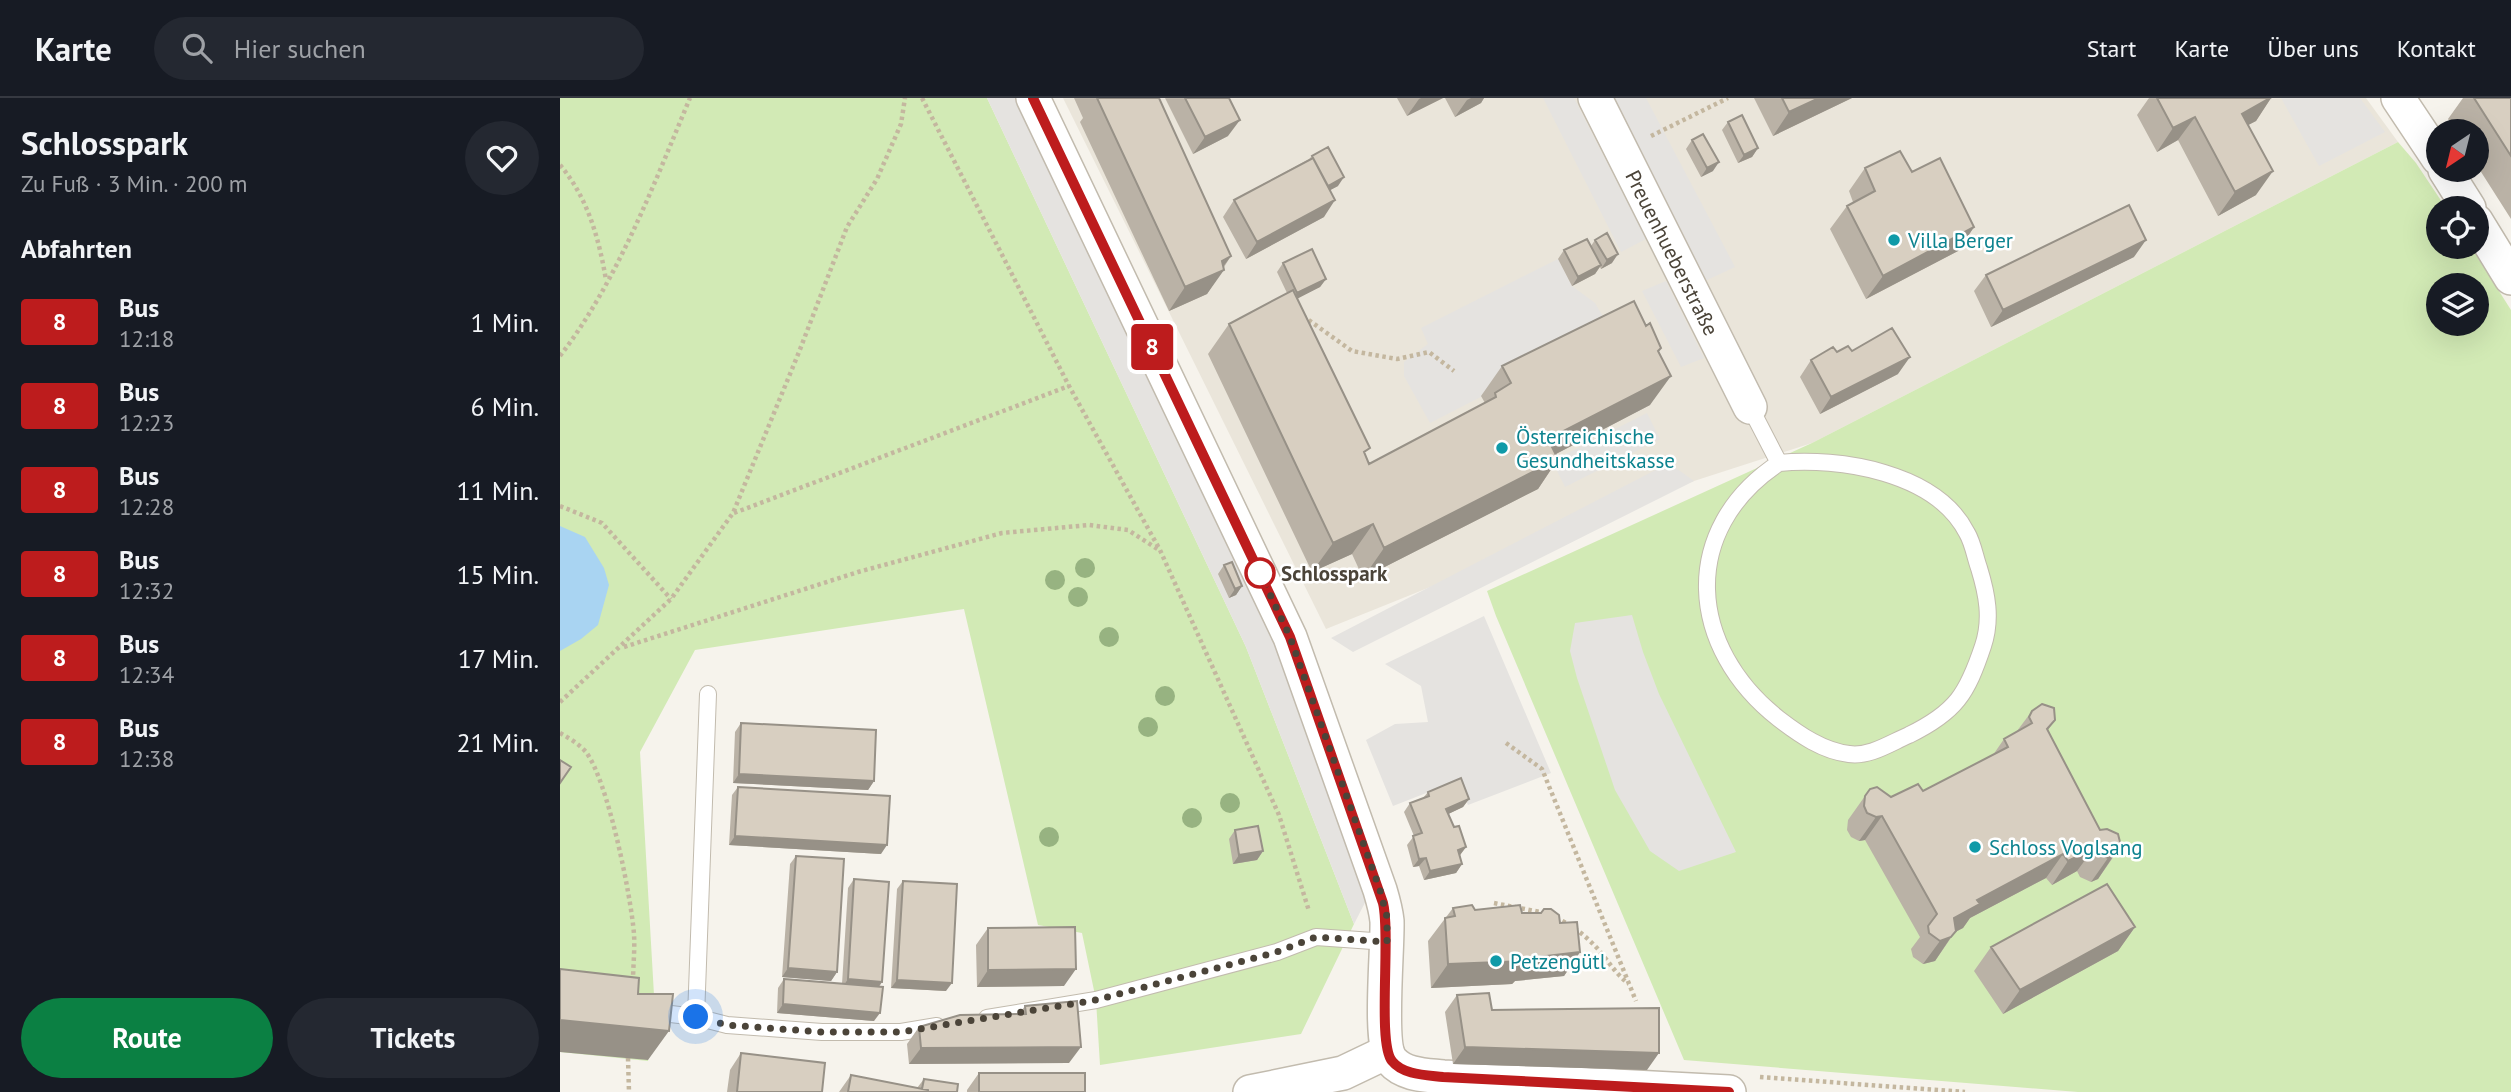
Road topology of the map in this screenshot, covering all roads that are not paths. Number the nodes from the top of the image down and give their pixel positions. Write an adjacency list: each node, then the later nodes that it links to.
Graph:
1 (1033, 98): 10 (street)
2 (1595, 98): 7 (street, Preuenhueberstraße)
3 (2398, 98): 4 (street)
4 (2426, 140)
5 (2489, 242): 6 (street)
6 (2511, 278)
7 (1751, 407): 8 (lane)
8 (1779, 463): 8 (lane)
9 (708, 694): 12 (lane)
10 (1387, 942): 12 (lane); 13 (street)
11 (654, 1012): 12 (lane)
12 (696, 1017)
13 (1387, 1052): 14 (street); 15 (street)
14 (1743, 1085)
15 (1250, 1092)

